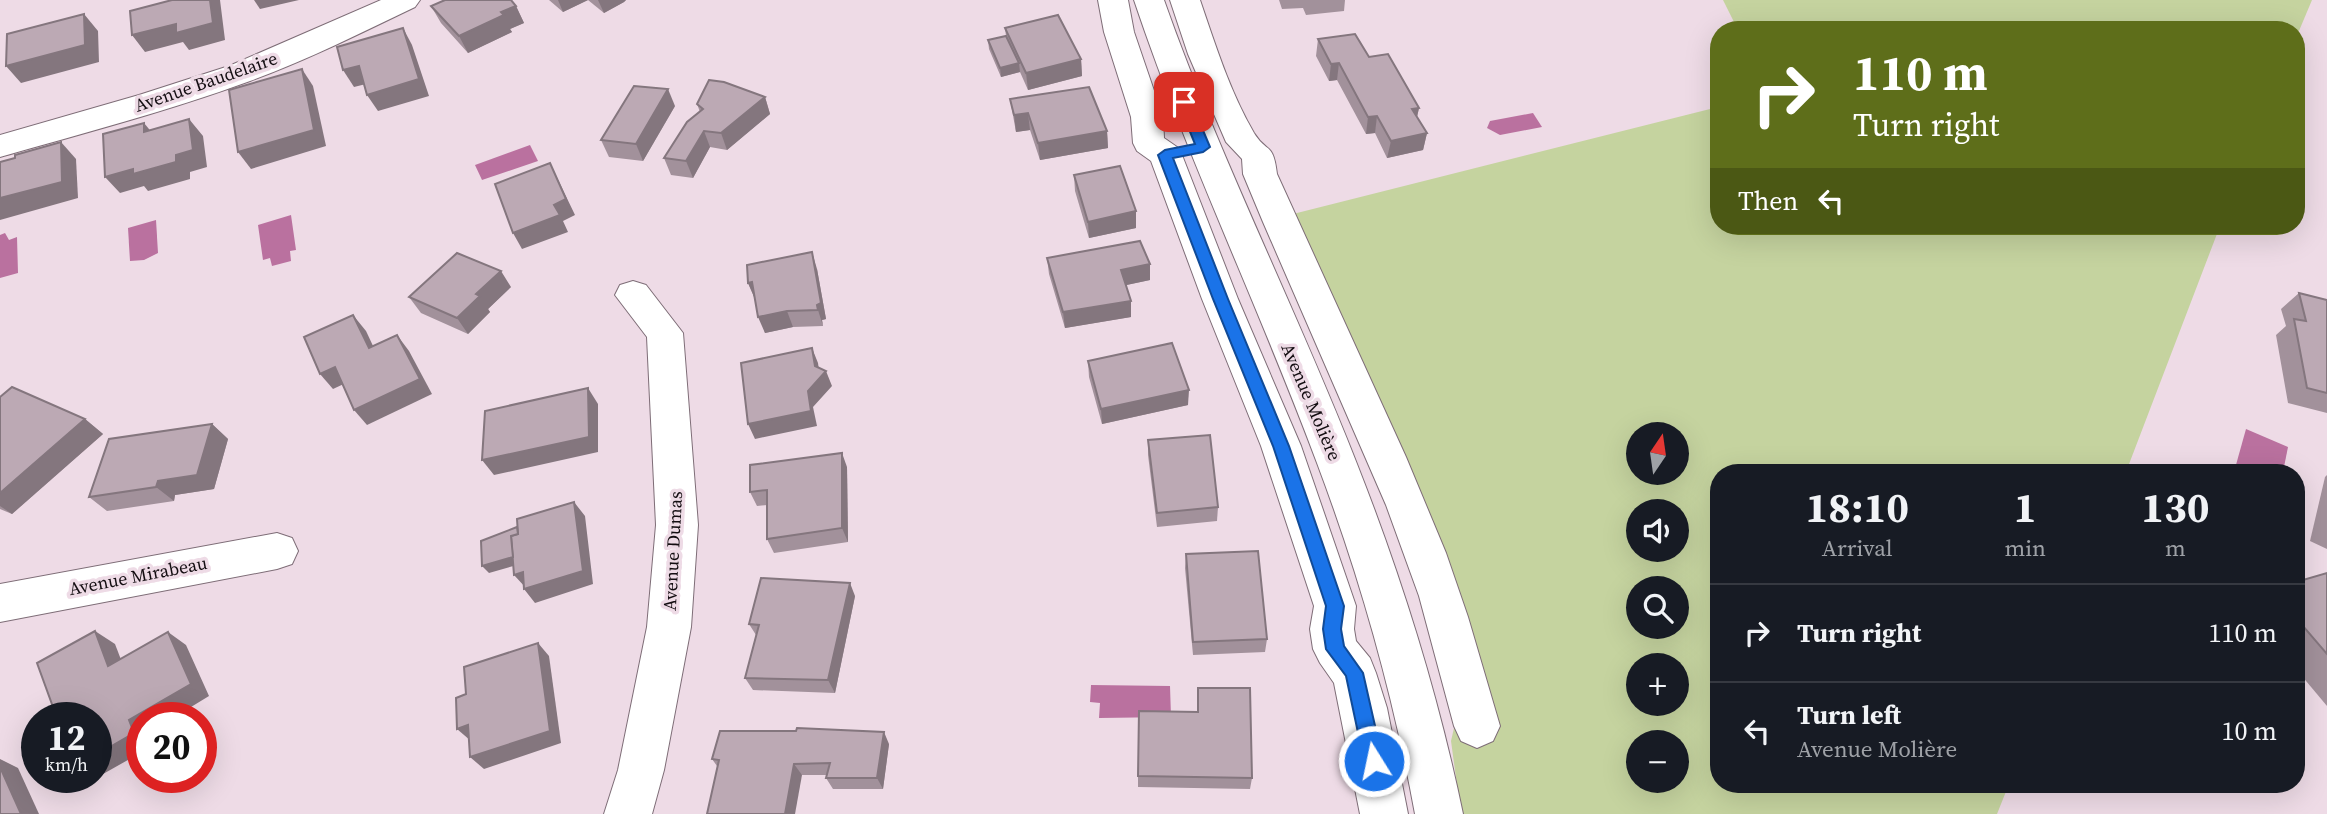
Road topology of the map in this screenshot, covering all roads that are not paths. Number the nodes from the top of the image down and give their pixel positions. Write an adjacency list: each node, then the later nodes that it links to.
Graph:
1 (405, 0): 6 (street, Avenue Baudelaire)
2 (1113, 0): 8 (street)
3 (1149, 0): 7 (street, Avenue Molière)
4 (1185, 0): 5 (street)
5 (1242, 142): 7 (street); 12 (street)
6 (0, 146)
7 (1203, 147): 8 (street); 13 (street, Avenue Molière)
8 (1165, 155): 14 (street)
9 (633, 295): 16 (street, Avenue Dumas)
10 (276, 551): 11 (street, Avenue Mirabeau)
11 (0, 603)
12 (1458, 662): 13 (street); 15 (street)
13 (1405, 668): 14 (street); 18 (street, Avenue Molière)
14 (1354, 673): 17 (street)
15 (1477, 726)
16 (628, 814)
17 (1384, 814)
18 (1439, 814)

